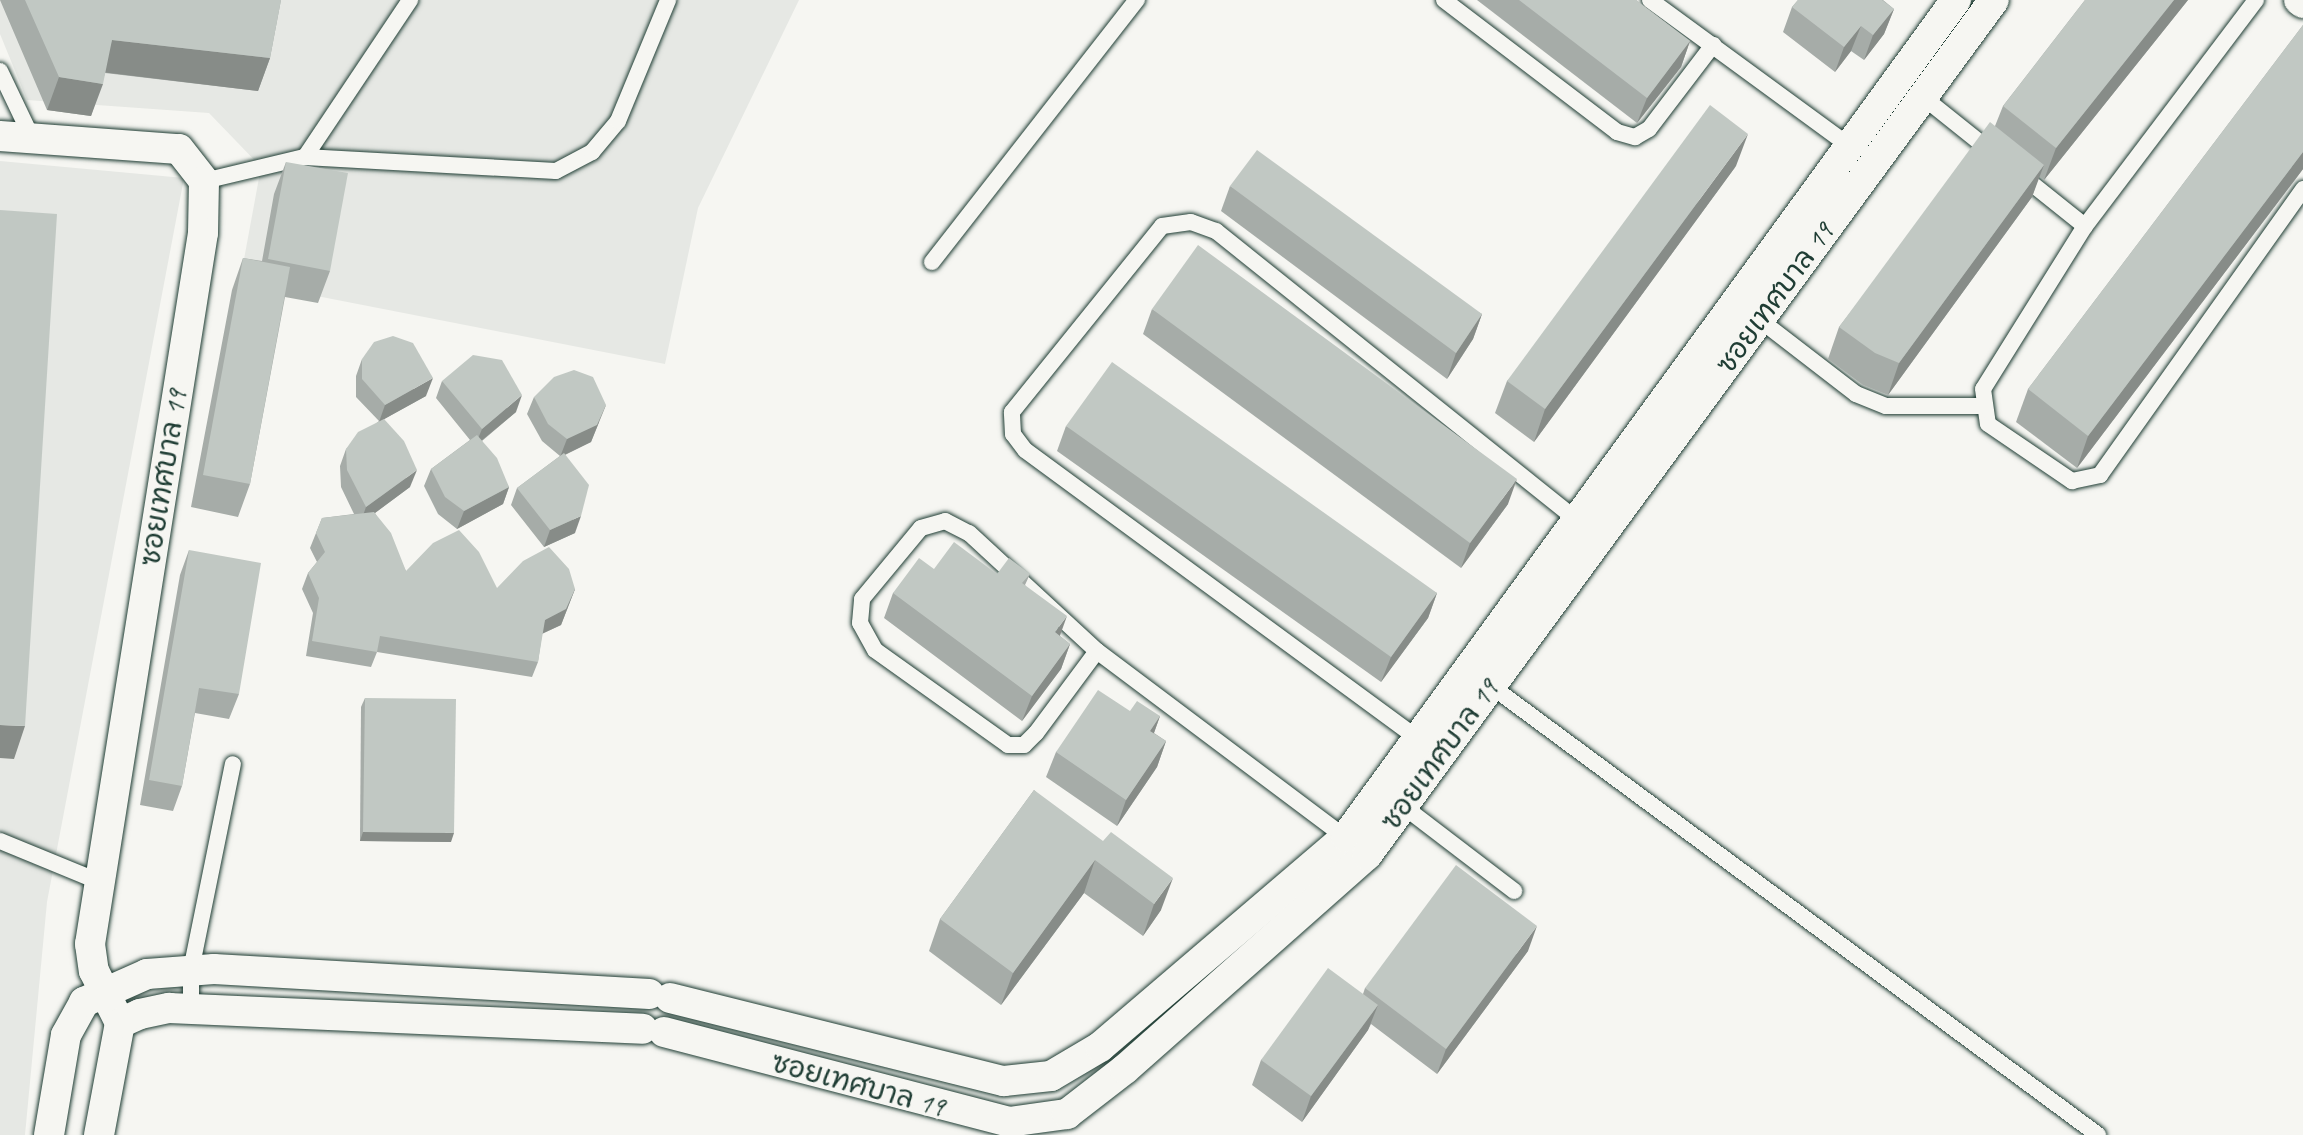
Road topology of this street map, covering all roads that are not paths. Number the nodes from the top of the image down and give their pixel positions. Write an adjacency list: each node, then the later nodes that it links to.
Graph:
1 (410, 0): 15 (lane)
2 (668, 0): 15 (lane)
3 (1137, 0): 20 (lane)
4 (1444, 0): 9 (lane)
5 (1650, 0): 9 (lane)
6 (1956, 0): 14 (street, ซอยเทศบาล 19)
7 (1994, 0): 11 (street, ซอยเทศบาล 19)
8 (2256, 0): 19 (lane)
9 (1713, 45): 14 (lane)
10 (0, 71): 13 (lane)
11 (1923, 97): 16 (street, ซอยเทศบาล 19); 19 (lane)
12 (0, 136): 13 (street)
13 (32, 138): 17 (street)
14 (1850, 146): 16 (lane); 23 (street, ซอยเทศบาล 19)
15 (304, 158): 17 (lane)
16 (1873, 165): 21 (street, ซอยเทศบาล 19)
17 (204, 181): 31 (street, ซอยเทศบาล 19)
18 (2303, 189): 22 (lane)
19 (2085, 226): 22 (lane)
20 (932, 262)
21 (1759, 320): 22 (lane); 25 (street, ซอยเทศบาล 19)
22 (1980, 406)
23 (1577, 520): 25 (street, ซอยเทศบาล 19); 26 (lane)
24 (1097, 651): 24 (lane); 30 (lane)
25 (1479, 678): 26 (street, ซอยเทศบาล 19); 28 (street, ซอยเทศบาล 19); 41 (lane)
26 (1417, 738): 30 (street, ซอยเทศบาล 19)
27 (233, 764): 33 (lane)
28 (1403, 806): 30 (street, ซอยเทศบาล 19); 32 (lane)
29 (0, 841): 31 (lane)
30 (1356, 846): 35 (street, ซอยเทศบาล 19); 37 (street, ซอยเทศบาล 19)
31 (100, 882): 34 (street, ซอยเทศบาล 19)
32 (1514, 891)
33 (191, 970): 34 (street, ซอยเทศบาล 19); 35 (street, ซอยเทศบาล 19); 36 (lane)
34 (103, 990): 38 (street, ซอยเทศบาล 19); 39 (street, ซอยเทศบาล 19)
35 (1166, 990): 37 (street)
36 (191, 1009): 37 (street, ซอยเทศบาล 19); 38 (street, ซอยเทศบาล 19)
37 (1187, 1014)
38 (120, 1023): 40 (street)
39 (49, 1135)
40 (99, 1135)
41 (2098, 1135)

